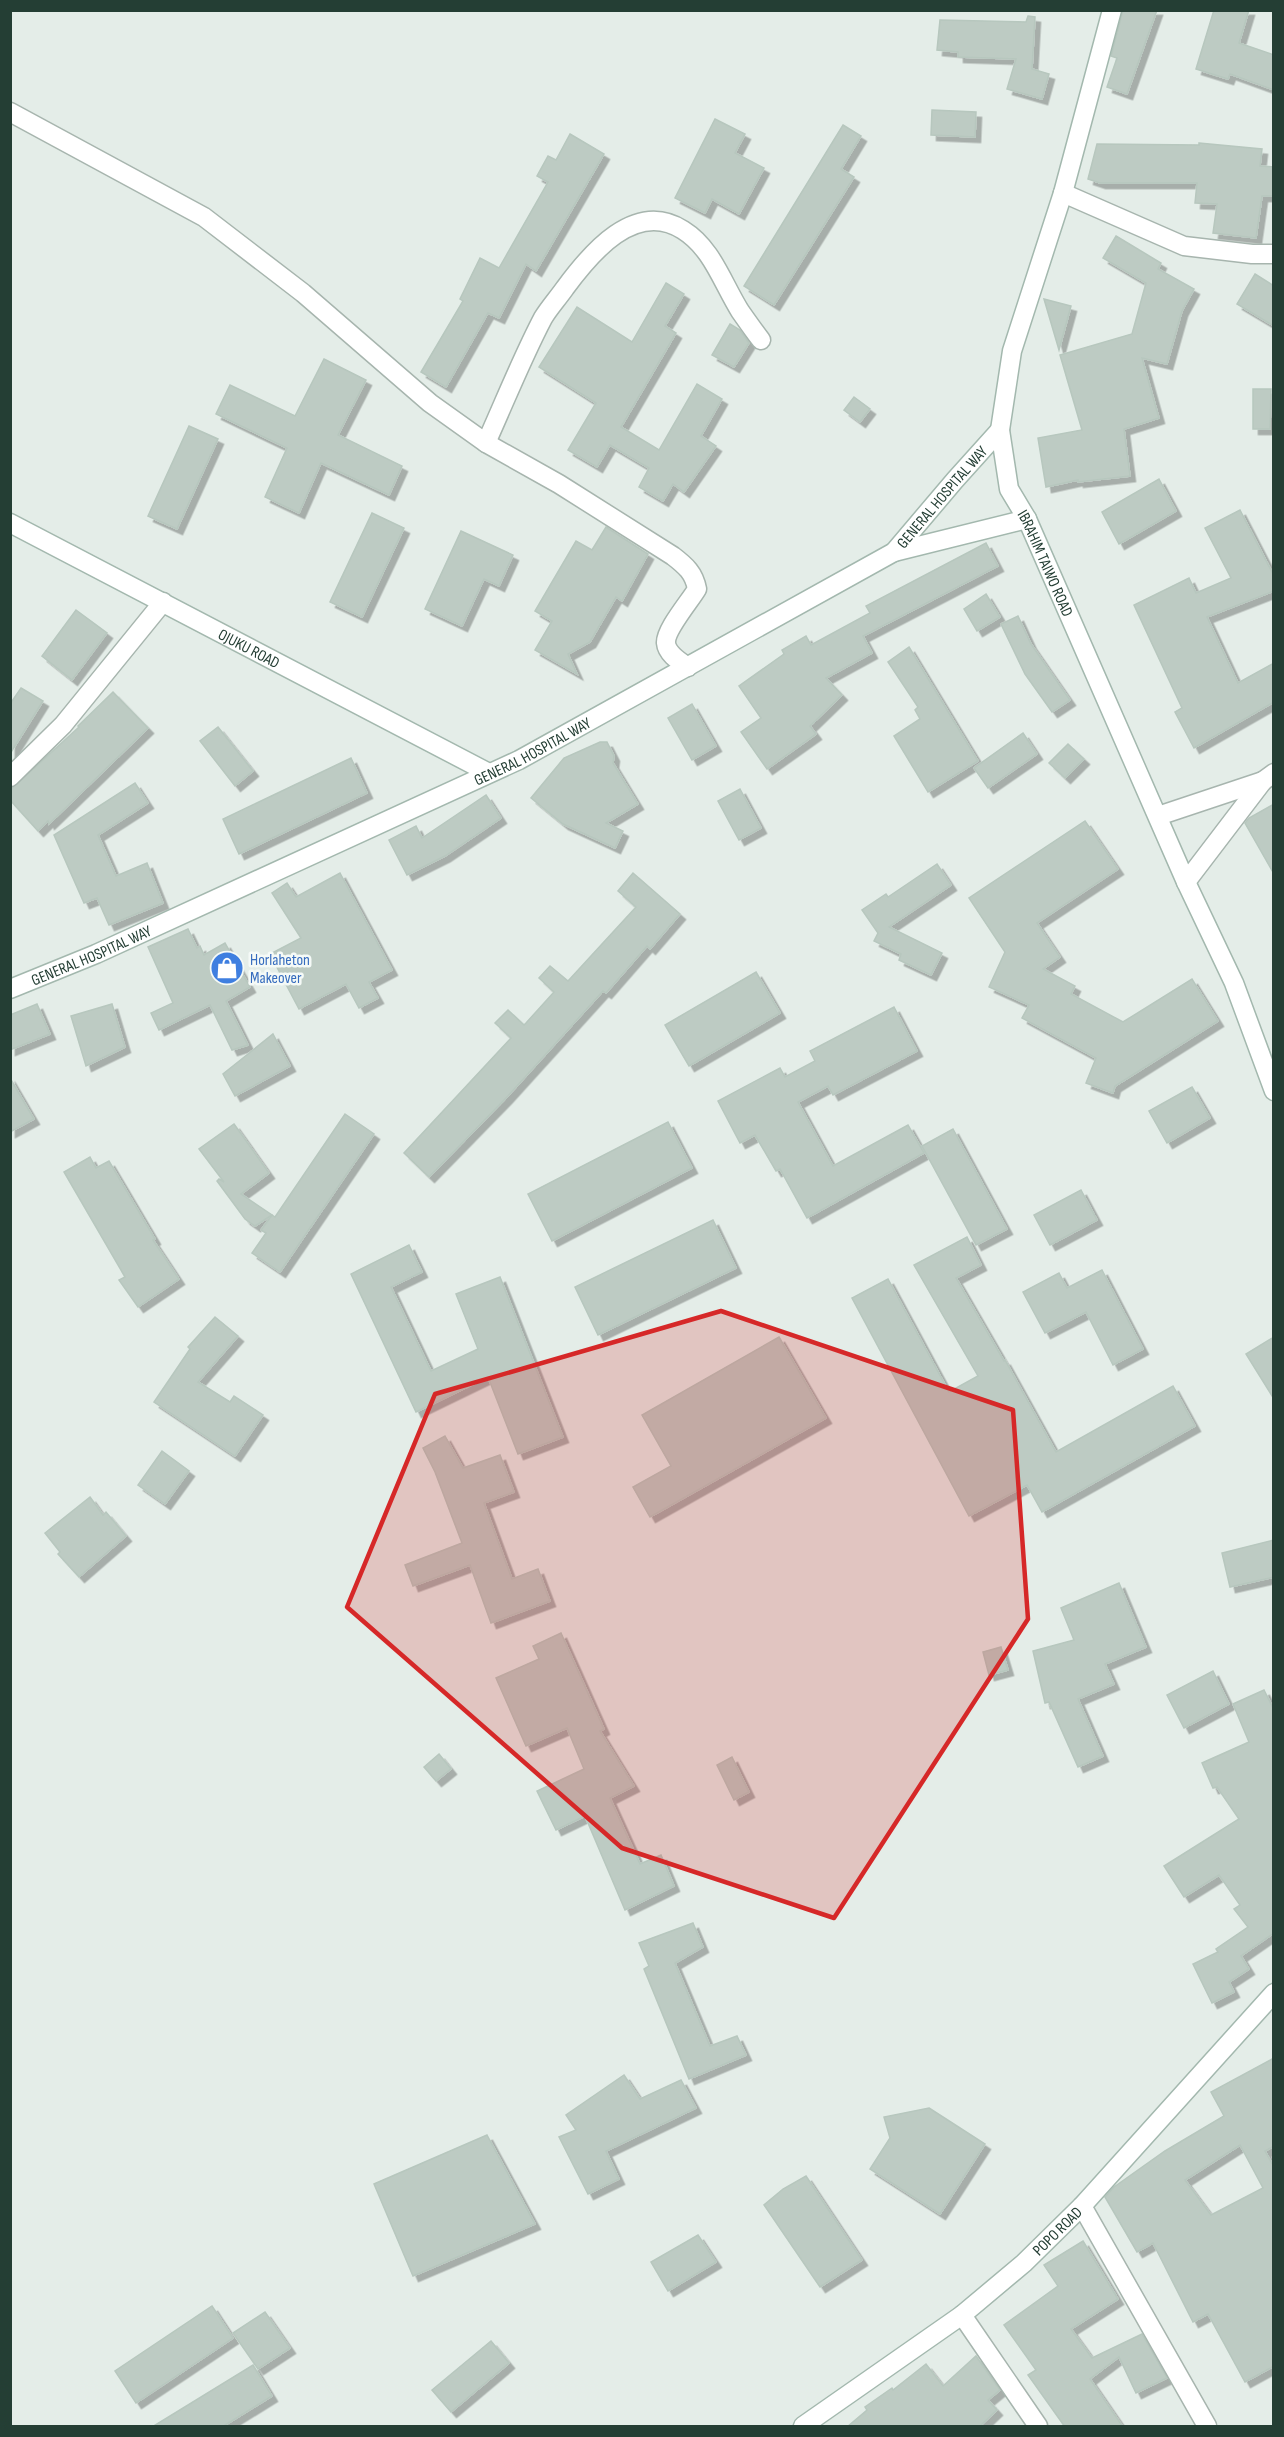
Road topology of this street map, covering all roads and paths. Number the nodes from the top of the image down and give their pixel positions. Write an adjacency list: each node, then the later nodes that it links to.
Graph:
1 (1112, 10): 3 (main road, IBRAHIM TAIWO ROAD)
2 (10, 112): 7 (main road)
3 (1063, 193): 4 (main road); 6 (main road, IBRAHIM TAIWO ROAD)
4 (1274, 254)
5 (761, 340): 7 (main road)
6 (1000, 430): 8 (main road, IBRAHIM TAIWO ROAD); 10 (main road, GENERAL HOSPITAL WAY)
7 (486, 442): 12 (main road)
8 (1027, 519): 10 (main road); 16 (main road, IBRAHIM TAIWO ROAD)
9 (10, 522): 11 (main road, OJUKU ROAD)
10 (894, 552): 12 (main road, GENERAL HOSPITAL WAY)
11 (163, 602): 13 (main road, OJUKU ROAD); 14 (main road)
12 (688, 667): 13 (main road, GENERAL HOSPITAL WAY)
13 (489, 773): 18 (main road, GENERAL HOSPITAL WAY)
14 (10, 777)
15 (1268, 777): 16 (main road); 17 (main road)
16 (1158, 816): 17 (main road, IBRAHIM TAIWO ROAD)
17 (1186, 882): 19 (main road, IBRAHIM TAIWO ROAD)
18 (10, 989)
19 (1274, 1091)
20 (1274, 1993): 21 (main road, POPO ROAD)
21 (1082, 2206): 22 (main road, POPO ROAD); 25 (main road)
22 (962, 2315): 23 (main road, POPO ROAD); 24 (main road)
23 (803, 2427)
24 (1038, 2427)
25 (1207, 2427)

